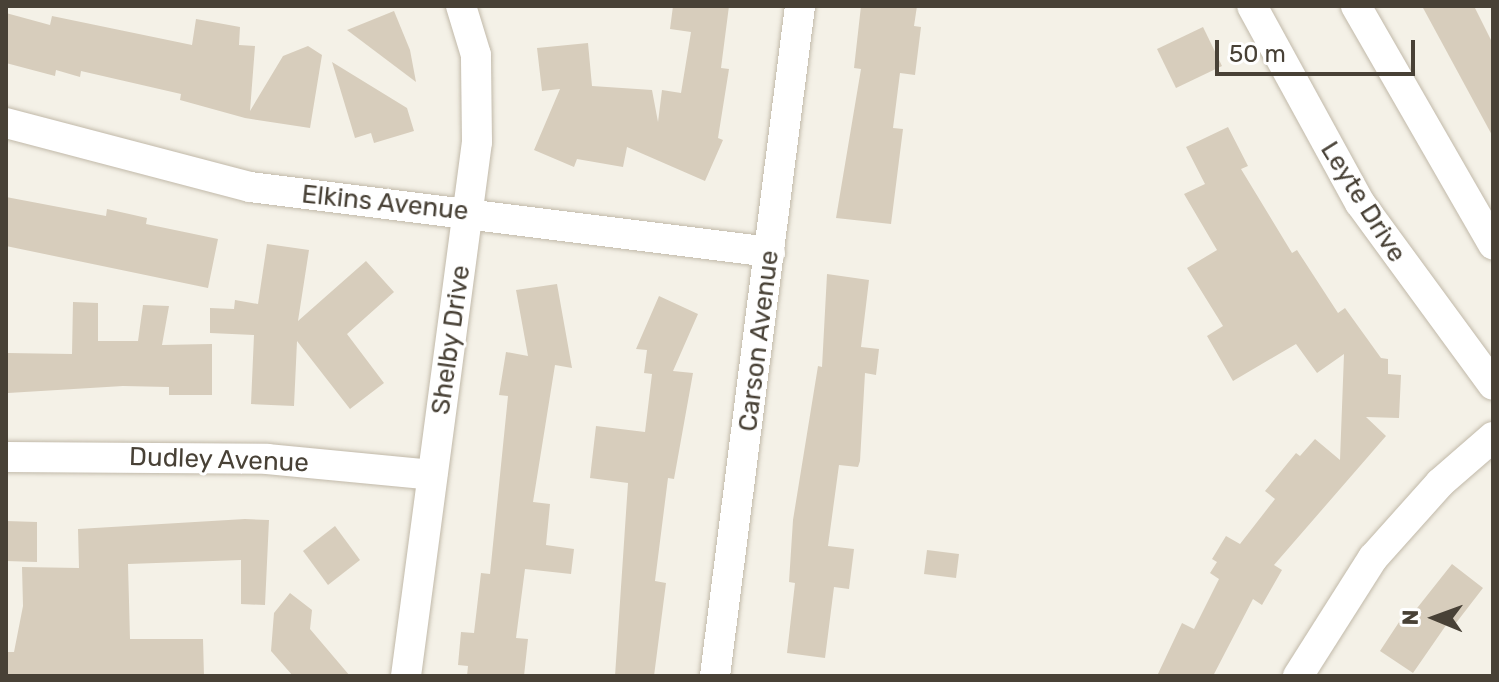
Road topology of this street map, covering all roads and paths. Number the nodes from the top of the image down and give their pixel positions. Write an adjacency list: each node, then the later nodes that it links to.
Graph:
1 (461, 6): 6 (street, Shelby Drive)
2 (800, 6): 8 (street, Carson Avenue)
3 (1252, 6): 9 (street, Leyte Drive)
4 (1356, 6): 7 (street)
5 (6, 123): 6 (street, Elkins Avenue)
6 (467, 212): 8 (street, Elkins Avenue); 12 (street, Shelby Drive)
7 (1493, 244)
8 (770, 252): 14 (street, Carson Avenue)
9 (1493, 385)
10 (1493, 437): 15 (street)
11 (6, 457): 12 (street, Dudley Avenue)
12 (432, 475): 13 (street, Shelby Drive)
13 (406, 676)
14 (715, 676)
15 (1298, 676)

